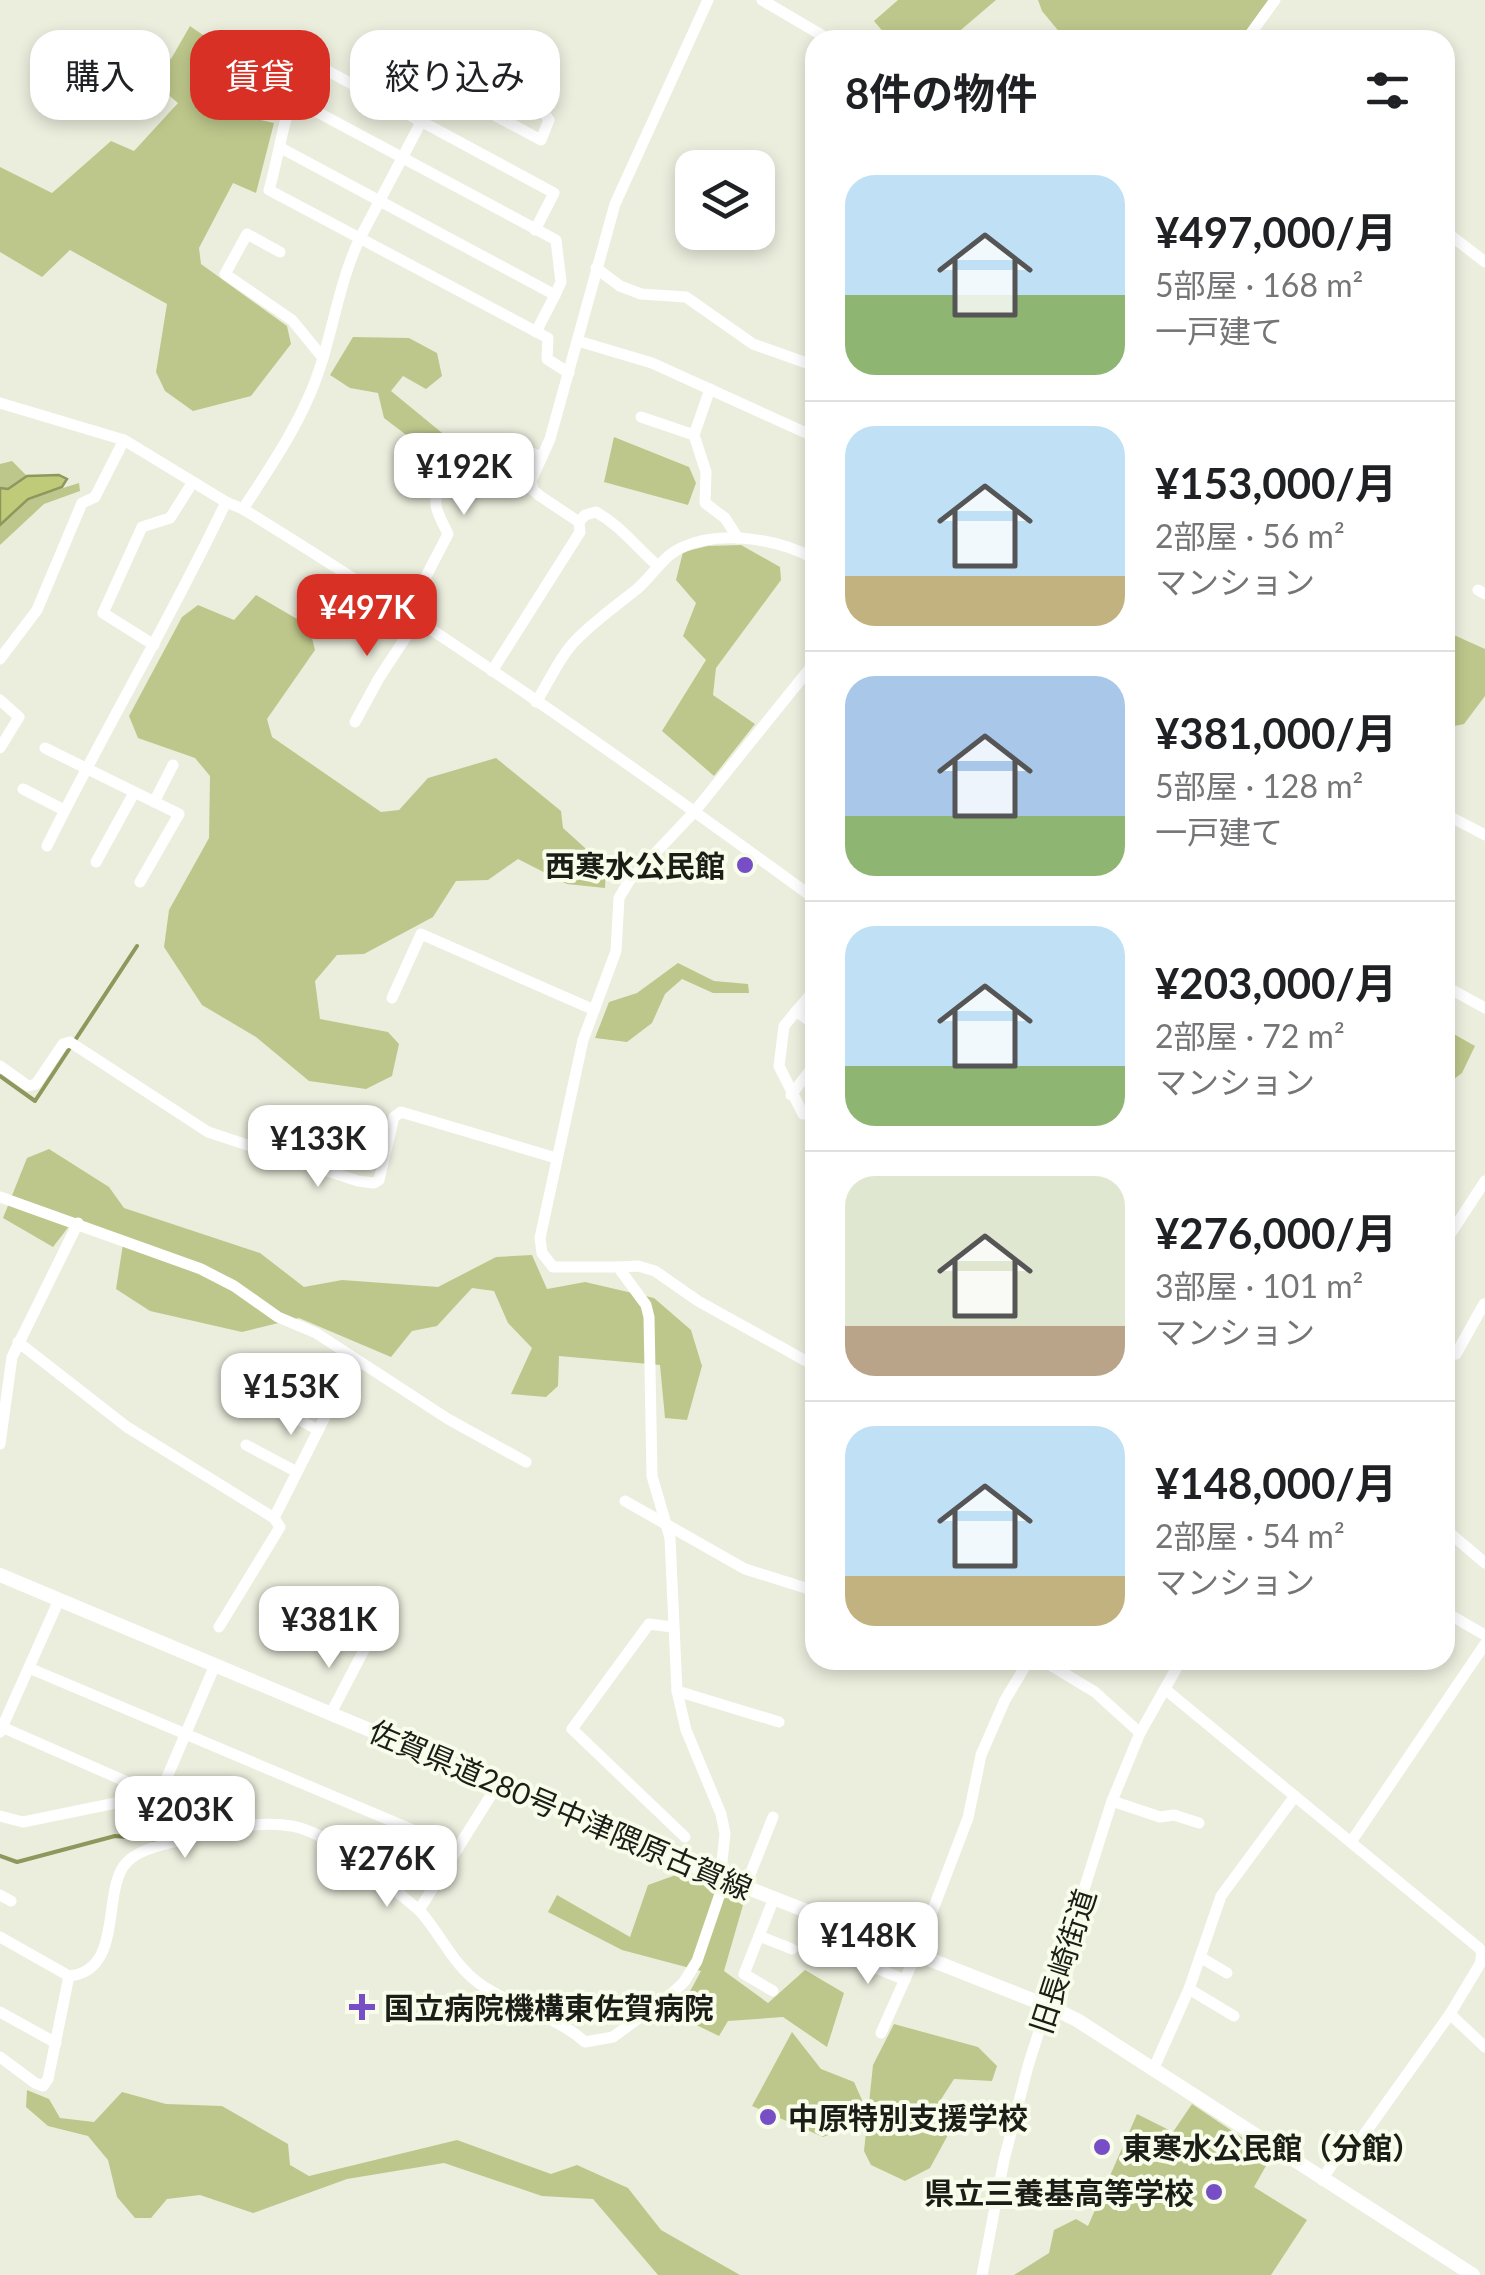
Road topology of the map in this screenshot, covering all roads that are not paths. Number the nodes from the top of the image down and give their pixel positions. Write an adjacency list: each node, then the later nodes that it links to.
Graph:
1 (708, 0): 19 (street)
2 (762, 0): 4 (street)
3 (1275, 0): 5 (street)
4 (813, 30)
5 (1253, 30)
6 (330, 72): 10 (street)
7 (440, 86): 7 (street)
8 (283, 120): 11 (street)
9 (330, 120): 12 (street)
10 (421, 122): 12 (street); 14 (street)
11 (281, 148): 13 (street); 15 (street)
12 (401, 160): 13 (street); 14 (street)
13 (379, 201): 15 (street); 20 (street)
14 (536, 230): 20 (street)
15 (360, 238): 21 (street); 23 (street)
16 (1455, 239): 18 (street)
17 (280, 252): 23 (street)
18 (1485, 262)
19 (596, 268): 22 (street); 24 (street)
20 (555, 295): 21 (street)
21 (536, 332): 25 (street)
22 (578, 340): 25 (street); 26 (street)
23 (323, 358): 35 (street)
24 (805, 362)
25 (569, 373): 32 (street)
26 (710, 389): 29 (street); 30 (street)
27 (0, 403): 31 (street)
28 (641, 417): 30 (street)
29 (805, 433)
30 (694, 434): 37 (street)
31 (124, 440): 33 (street); 42 (street)
32 (542, 457): 36 (street); 40 (street)
33 (193, 482): 34 (street); 41 (street)
34 (226, 502): 35 (street); 41 (street)
35 (243, 509): 40 (street)
36 (580, 522): 39 (street); 43 (street)
37 (738, 538): 38 (street); 39 (street)
38 (805, 555)
39 (658, 566): 46 (street)
40 (412, 616): 43 (street); 47 (street)
41 (154, 645): 51 (street)
42 (0, 659)
43 (492, 671): 46 (street)
44 (805, 674): 56 (street)
45 (0, 700): 48 (street)
46 (536, 702): 56 (street)
47 (355, 722)
48 (0, 748)
49 (45, 748): 51 (street)
50 (173, 765): 54 (street)
51 (84, 770): 53 (street); 55 (street)
52 (23, 790): 55 (street)
53 (134, 793): 54 (street); 60 (street)
54 (154, 802): 61 (street)
55 (64, 810): 59 (street)
56 (695, 811): 62 (street); 67 (street)
57 (1455, 820): 58 (street)
58 (1485, 836)
59 (47, 846)
60 (96, 862)
61 (140, 882)
62 (805, 891)
63 (1455, 992): 66 (street)
64 (392, 998): 67 (street)
65 (805, 1001): 68 (street)
66 (1485, 1008)
67 (592, 1009): 74 (street)
68 (796, 1011): 69 (street); 72 (street)
69 (805, 1018)
70 (0, 1066): 74 (street)
71 (805, 1077): 72 (street)
72 (792, 1095): 73 (street)
73 (803, 1114)
74 (556, 1158): 79 (street)
75 (1485, 1181): 78 (street)
76 (0, 1197): 77 (street)
77 (78, 1223): 81 (street); 89 (street)
78 (1455, 1227)
79 (618, 1267): 83 (street); 93 (street)
80 (1484, 1304): 82 (street)
81 (18, 1342): 87 (street); 92 (street)
82 (1455, 1354)
83 (805, 1360)
84 (292, 1363): 86 (street)
85 (272, 1404): 86 (street)
86 (318, 1430): 90 (street)
87 (0, 1444)
88 (246, 1444): 90 (street)
89 (526, 1462)
90 (297, 1472): 92 (street)
91 (626, 1501): 93 (street)
92 (274, 1518): 101 (street)
93 (664, 1523): 97 (street); 100 (street)
94 (1455, 1537): 95 (street)
95 (1485, 1563)
96 (0, 1575): 98 (main road, 佐賀県道280号中津隈原古賀線)
97 (805, 1588)
98 (59, 1600): 105 (main road, 佐賀県道280号中津隈原古賀線); 106 (street)
99 (1455, 1618): 102 (street)
100 (672, 1627): 111 (street); 125 (street)
101 (219, 1628)
102 (1485, 1635)
103 (1485, 1644): 126 (street)
104 (364, 1648): 112 (street)
105 (215, 1665): 112 (main road, 佐賀県道280号中津隈原古賀線); 116 (street)
106 (29, 1668): 114 (street); 116 (street)
107 (1023, 1670): 135 (street)
108 (1059, 1670): 115 (street)
109 (1176, 1670): 110 (street, 旧長崎街道)
110 (1166, 1690): 115 (street, 旧長崎街道); 119 (street)
111 (677, 1691): 113 (street); 128 (street)
112 (330, 1713): 117 (main road, 佐賀県道280号中津隈原古賀線)
113 (779, 1722)
114 (1, 1730): 118 (street)
115 (1140, 1733): 120 (street, 旧長崎街道)
116 (185, 1734): 118 (street); 127 (street)
117 (498, 1784): 127 (street); 128 (main road, 佐賀県道280号中津隈原古賀線)
118 (153, 1794): 121 (street); 124 (street)
119 (1296, 1796): 126 (street); 137 (street)
120 (1112, 1802): 123 (street); 143 (street, 旧長崎街道)
121 (0, 1816)
122 (773, 1816): 129 (street)
123 (1199, 1823)
124 (204, 1834): 131 (street); 139 (street)
125 (685, 1837)
126 (1351, 1842): 145 (street)
127 (458, 1849): 131 (street)
128 (725, 1879): 129 (main road, 佐賀県道280号中津隈原古賀線); 131 (street)
129 (745, 1886): 130 (main road, 佐賀県道280号中津隈原古賀線)
130 (774, 1898): 132 (street); 135 (main road, 佐賀県道280号中津隈原古賀線)
131 (419, 1910)
132 (759, 1936): 134 (street); 142 (street)
133 (0, 1937): 139 (street)
134 (792, 1949)
135 (914, 1953): 140 (street); 143 (main road, 佐賀県道280号中津隈原古賀線)
136 (847, 1956): 140 (street)
137 (1200, 1957): 138 (street); 141 (street)
138 (1227, 1973)
139 (69, 1976): 148 (street)
140 (905, 1980): 147 (street)
141 (1189, 1989): 146 (street); 151 (street)
142 (773, 1992)
143 (1048, 2006): 151 (main road, 佐賀県道280号中津隈原古賀線); 153 (street, 旧長崎街道)
144 (0, 2012): 148 (street)
145 (1450, 2014): 149 (street); 152 (street)
146 (1234, 2016)
147 (881, 2033)
148 (56, 2043): 150 (street)
149 (1485, 2047)
150 (0, 2057)
151 (1153, 2070): 152 (main road, 佐賀県道280号中津隈原古賀線)
152 (1322, 2180): 154 (main road, 佐賀県道280号中津隈原古賀線)
153 (982, 2275)
154 (1473, 2275)

